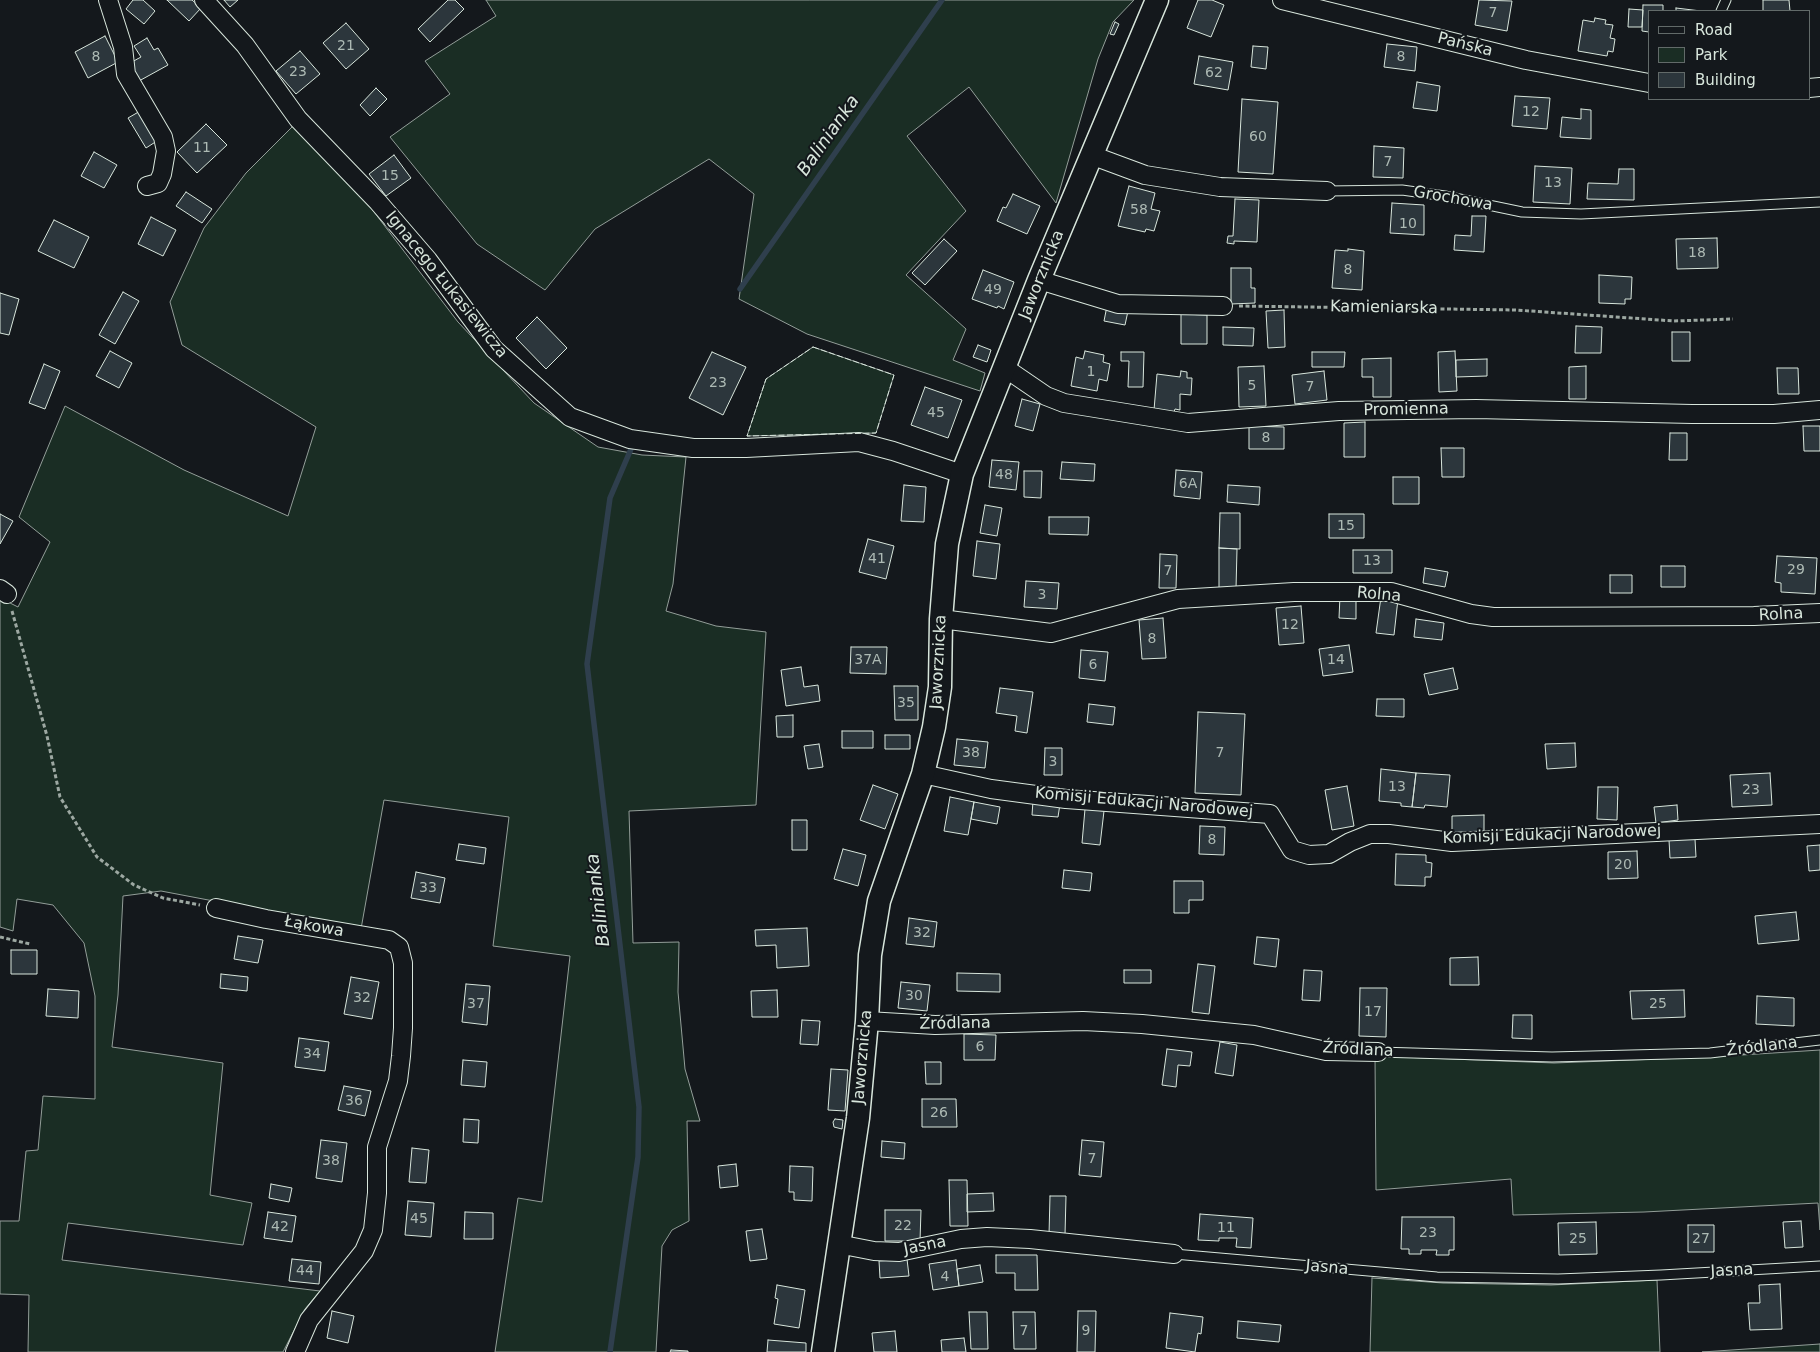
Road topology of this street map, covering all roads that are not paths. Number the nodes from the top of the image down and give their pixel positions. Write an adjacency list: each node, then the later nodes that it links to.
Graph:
1 (108, 0): 7 (street)
2 (204, 0): 14 (street, Ignacego Łukasiewicza)
3 (1157, 0): 6 (street, Jaworznicka)
4 (1282, 0): 5 (street, Pańska)
5 (1648, 82)
6 (1091, 155): 8 (street, Grochowa); 10 (street, Jaworznicka)
7 (147, 186)
8 (1327, 191): 9 (lane, Grochowa)
9 (1820, 202)
10 (1039, 280): 11 (street); 12 (street, Jaworznicka)
11 (1224, 306)
12 (1005, 368): 13 (street, Promienna); 14 (street, Jaworznicka)
13 (1820, 410)
14 (962, 474): 16 (street, Jaworznicka)
15 (1820, 613): 16 (street, Rolna)
16 (941, 619): 17 (street, Jaworznicka)
17 (922, 774): 18 (street, Komisji Edukacji Narodowej); 20 (street, Jaworznicka)
18 (1820, 824)
19 (216, 908): 26 (street, Łąkowa)
20 (867, 1021): 22 (street, Źródlana); 23 (street, Jaworznicka)
21 (1820, 1040): 22 (lane, Źródlana)
22 (1378, 1052)
23 (838, 1244): 24 (street, Jasna); 27 (street, Jaworznicka)
24 (1174, 1254): 25 (lane, Jasna)
25 (1820, 1266)
26 (295, 1352)
27 (823, 1352)

